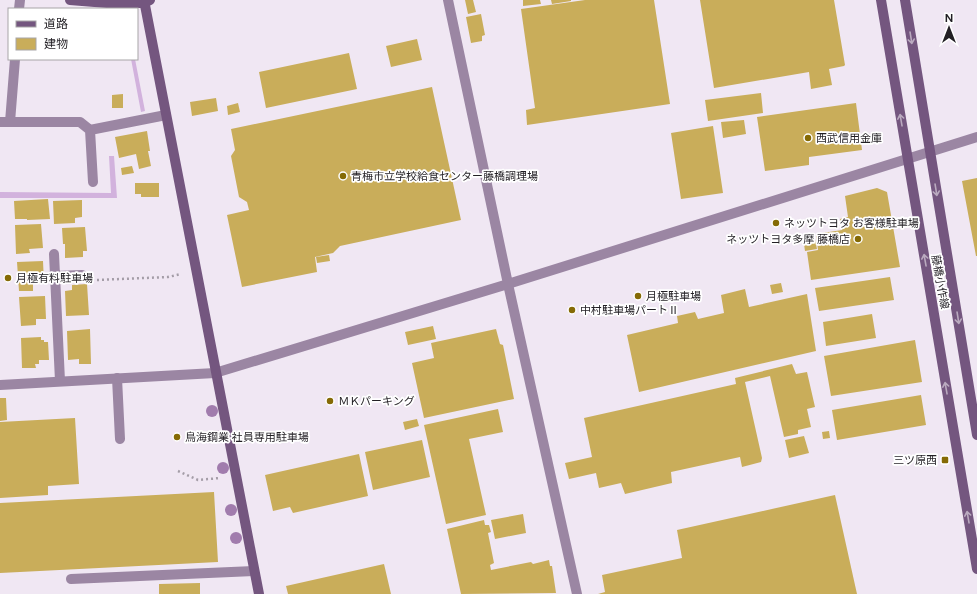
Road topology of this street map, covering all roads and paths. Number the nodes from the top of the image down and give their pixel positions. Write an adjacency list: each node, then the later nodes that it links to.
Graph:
1 (70, 0): 5 (main road)
2 (448, 0): 19 (street)
3 (880, 0): 12 (main road, 藤橋小作線, one-way to 3)
4 (905, 0): 11 (main road, 藤橋小作線, one-way to 11)
5 (146, 1): 7 (main road)
6 (15, 60): 8 (street)
7 (166, 115): 9 (street); 15 (main road)
8 (5, 122): 9 (street)
9 (90, 130): 13 (street)
10 (977, 137): 11 (street)
11 (930, 151): 12 (street); 24 (main road, 藤橋小作線, one-way to 24)
12 (907, 158): 19 (street); 28 (main road, 藤橋小作線, one-way to 12)
13 (93, 182)
14 (54, 254): 17 (street)
15 (196, 271): 18 (path); 20 (main road)
16 (82, 275): 17 (street)
17 (55, 276): 22 (street)
18 (94, 280)
19 (508, 284): 20 (street); 32 (street)
20 (215, 373): 21 (street); 29 (main road)
21 (117, 378): 22 (street); 25 (street)
22 (60, 381): 23 (street)
23 (0, 384)
24 (977, 435)
25 (120, 439)
26 (178, 471): 27 (path)
27 (220, 478)
28 (977, 569)
29 (254, 571): 30 (street); 31 (main road)
30 (71, 579)
31 (259, 594)
32 (577, 594)

